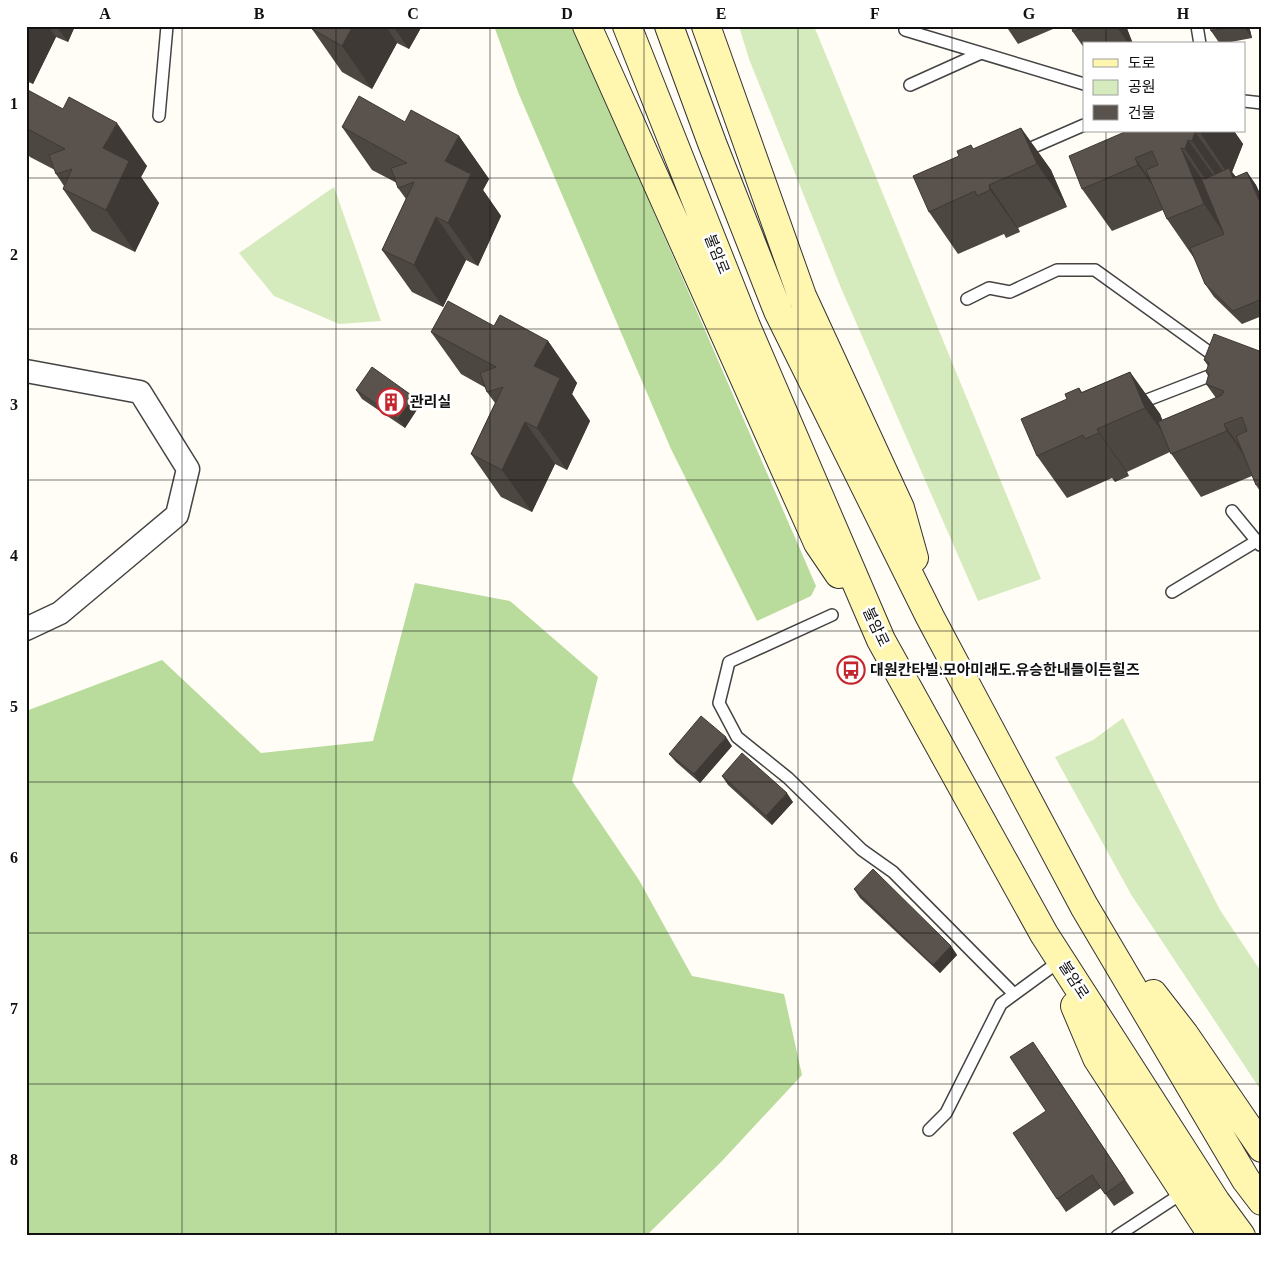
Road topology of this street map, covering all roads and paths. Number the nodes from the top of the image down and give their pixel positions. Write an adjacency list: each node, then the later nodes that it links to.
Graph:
1 (167, 26): 14 (lane)
2 (587, 26): 26 (street)
3 (627, 26): 26 (street, 불암로)
4 (669, 26): 24 (street)
5 (706, 26): 24 (street)
6 (1197, 26): 8 (lane)
7 (905, 30): 9 (lane)
8 (1200, 42)
9 (981, 53): 10 (lane); 11 (lane)
10 (1083, 84)
11 (910, 85)
12 (1246, 101): 13 (lane)
13 (1262, 103)
14 (159, 116)
15 (1083, 125): 16 (lane)
16 (1014, 156)
17 (967, 298): 19 (lane)
18 (26, 371): 25 (street)
19 (1128, 408)
20 (1232, 511): 21 (lane)
21 (1259, 544): 22 (lane)
22 (1172, 592)
23 (832, 616): 30 (lane)
24 (930, 617): 27 (street)
25 (26, 629)
26 (881, 640): 28 (street, 불암로)
27 (1084, 906): 32 (street); 34 (street)
28 (1044, 934): 29 (street); 37 (street, 불암로)
29 (1057, 963): 30 (lane); 33 (street)
30 (1014, 994): 31 (lane)
31 (929, 1130)
32 (1262, 1148)
33 (1184, 1192): 35 (lane); 36 (street)
34 (1262, 1201)
35 (1117, 1236)
36 (1213, 1236)
37 (1241, 1236)

